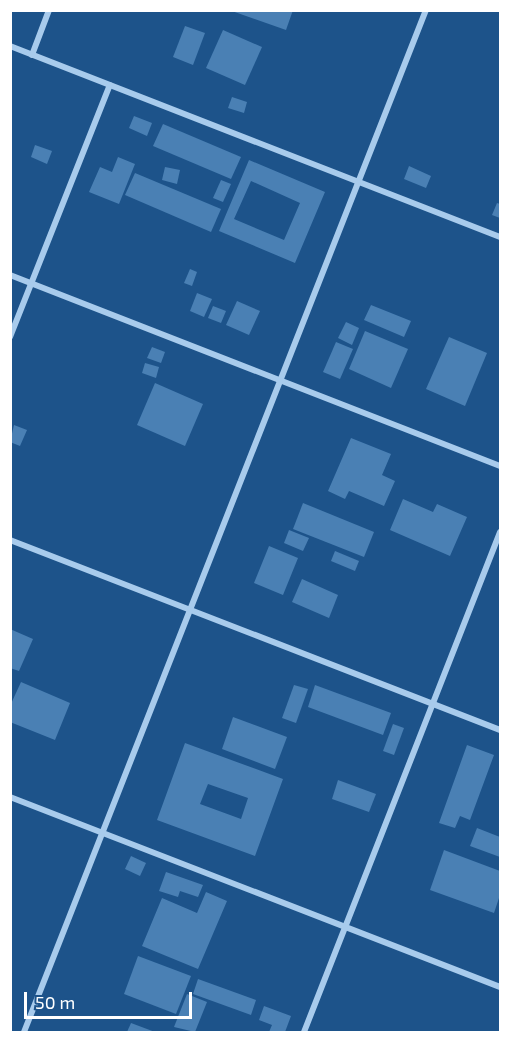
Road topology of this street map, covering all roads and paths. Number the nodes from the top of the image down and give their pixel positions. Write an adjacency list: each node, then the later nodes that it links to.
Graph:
1 (49, 10): 4 (street)
2 (426, 10): 6 (street)
3 (10, 46): 4 (street)
4 (32, 54): 5 (street)
5 (110, 85): 6 (street); 9 (street)
6 (359, 182): 7 (street); 11 (street)
7 (501, 237)
8 (10, 275): 9 (street)
9 (32, 284): 10 (street); 11 (street)
10 (10, 337)
11 (281, 380): 12 (street); 15 (street)
12 (501, 466)
13 (501, 532): 16 (street)
14 (10, 540): 15 (street)
15 (191, 610): 16 (street); 19 (street)
16 (433, 704): 17 (street); 20 (street)
17 (501, 730)
18 (10, 796): 19 (street)
19 (103, 833): 20 (street); 22 (street)
20 (345, 927): 21 (street); 23 (street)
21 (501, 987)
22 (24, 1032)
23 (304, 1032)

